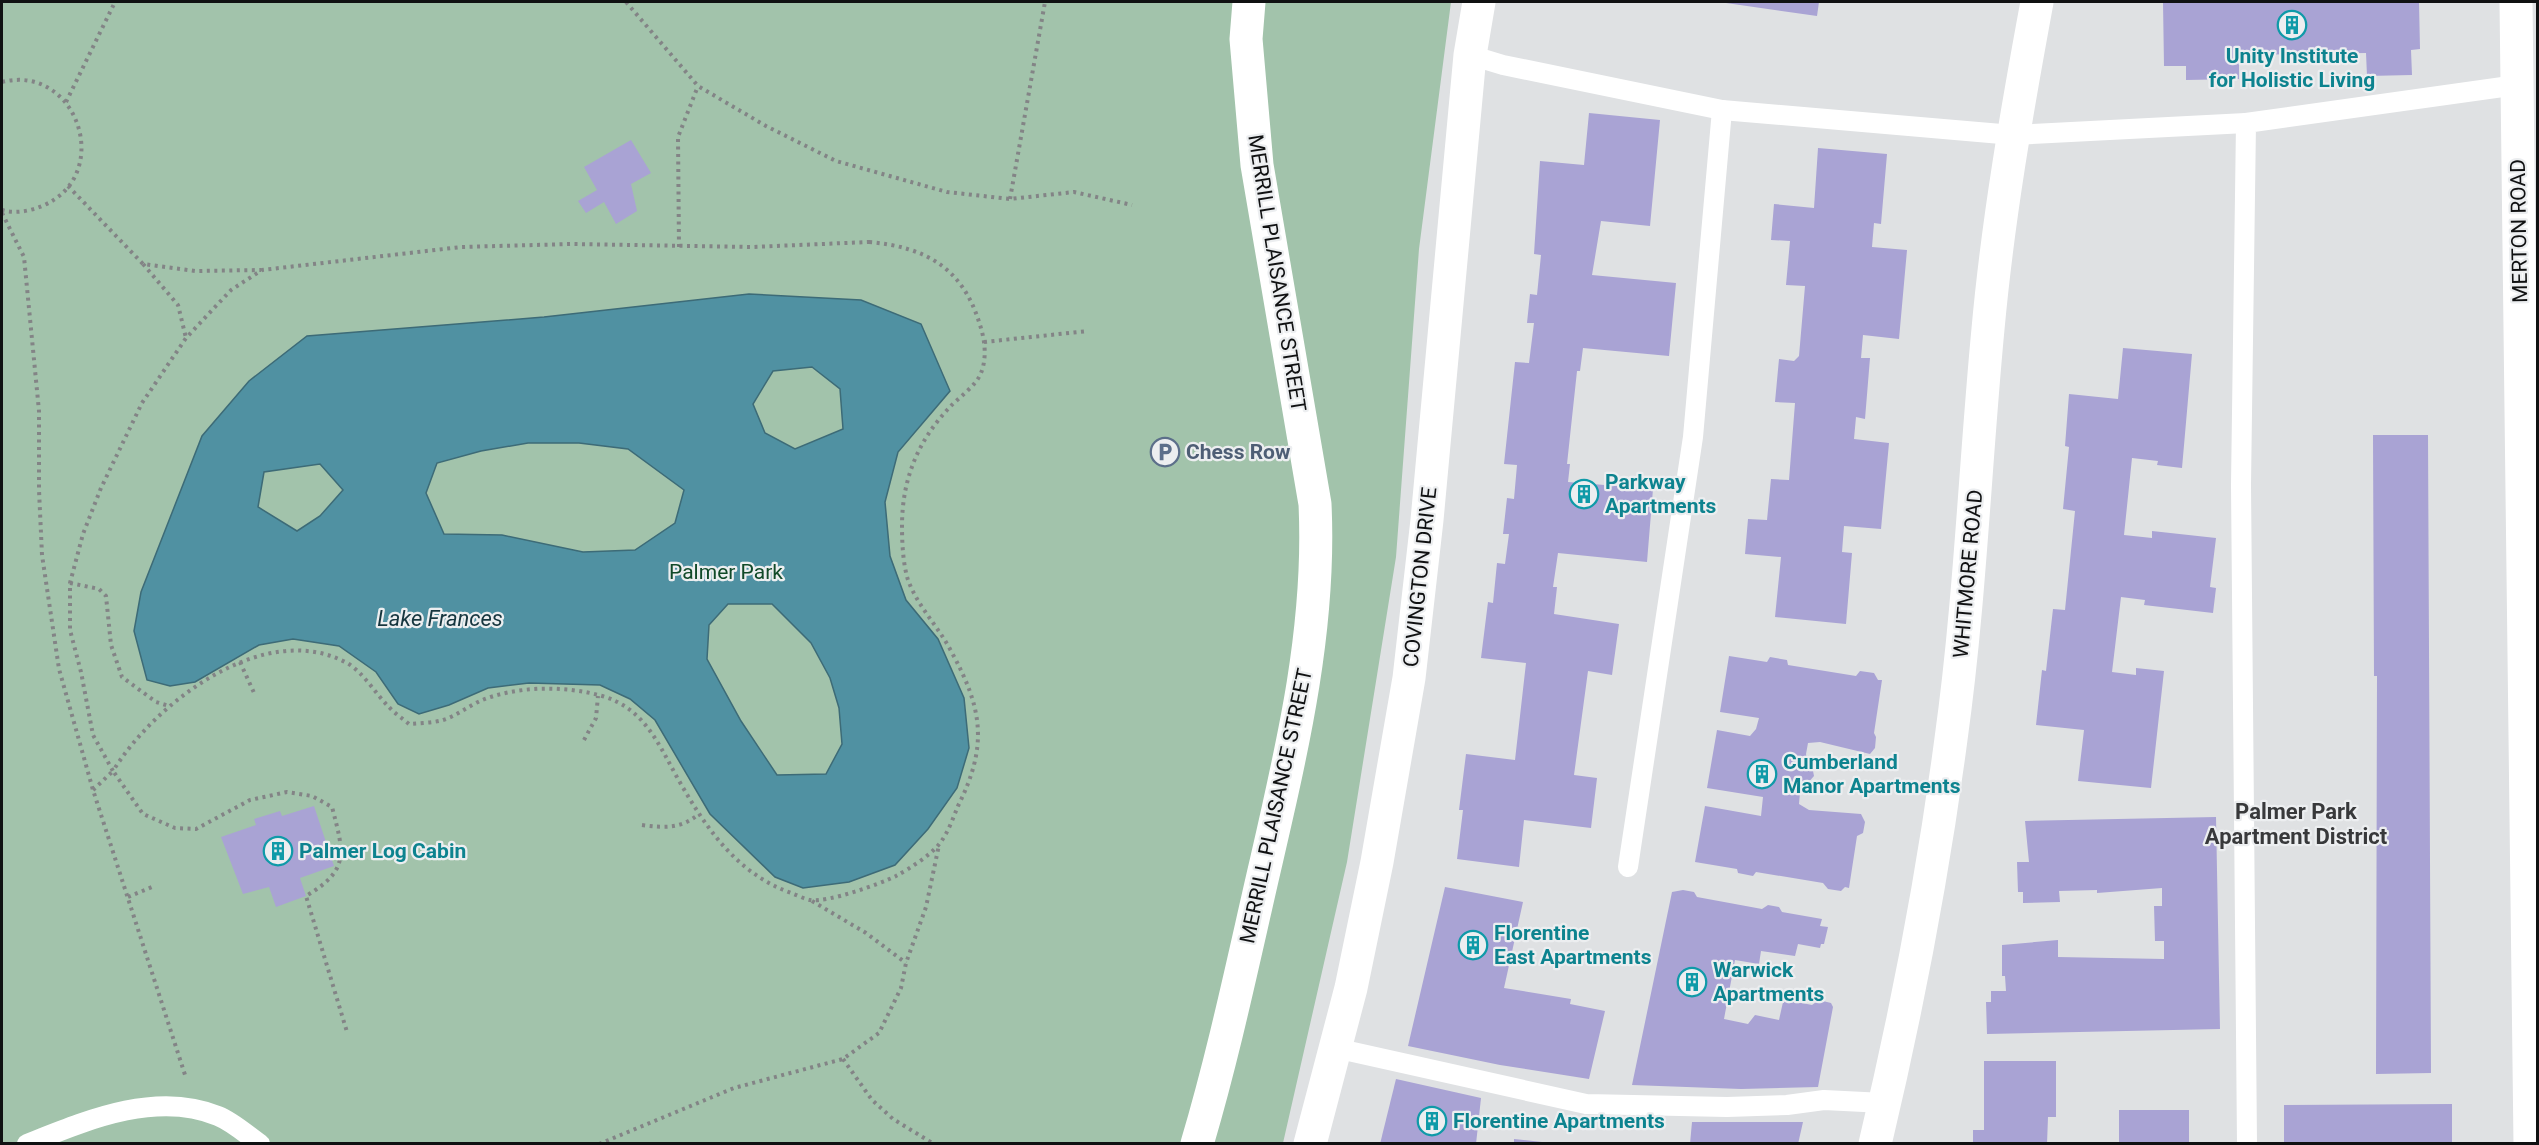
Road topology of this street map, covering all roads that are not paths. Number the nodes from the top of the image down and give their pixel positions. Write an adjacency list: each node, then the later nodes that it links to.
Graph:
1 (1249, 2): 16 (street, MERRILL PLAISANCE STREET)
2 (1479, 2): 5 (street, COVINGTON DRIVE)
3 (2037, 2): 9 (street, WHITMORE ROAD)
4 (2524, 11): 6 (street, MERTON ROAD)
5 (1470, 55): 7 (lane); 12 (street, COVINGTON DRIVE)
6 (2517, 85): 8 (lane); 10 (street, MERTON ROAD)
7 (1722, 110): 9 (lane); 11 (lane)
8 (2246, 123): 9 (lane); 19 (lane)
9 (2013, 135): 13 (street, WHITMORE ROAD)
10 (2532, 845): 20 (street, MERTON ROAD)
11 (1628, 867)
12 (1335, 1048): 13 (lane); 17 (street, COVINGTON DRIVE)
13 (1884, 1103): 18 (street, WHITMORE ROAD)
14 (27, 1143): 15 (lane)
15 (260, 1143)
16 (1197, 1143)
17 (1310, 1143)
18 (1875, 1143)
19 (2247, 1143)
20 (2530, 1143)

